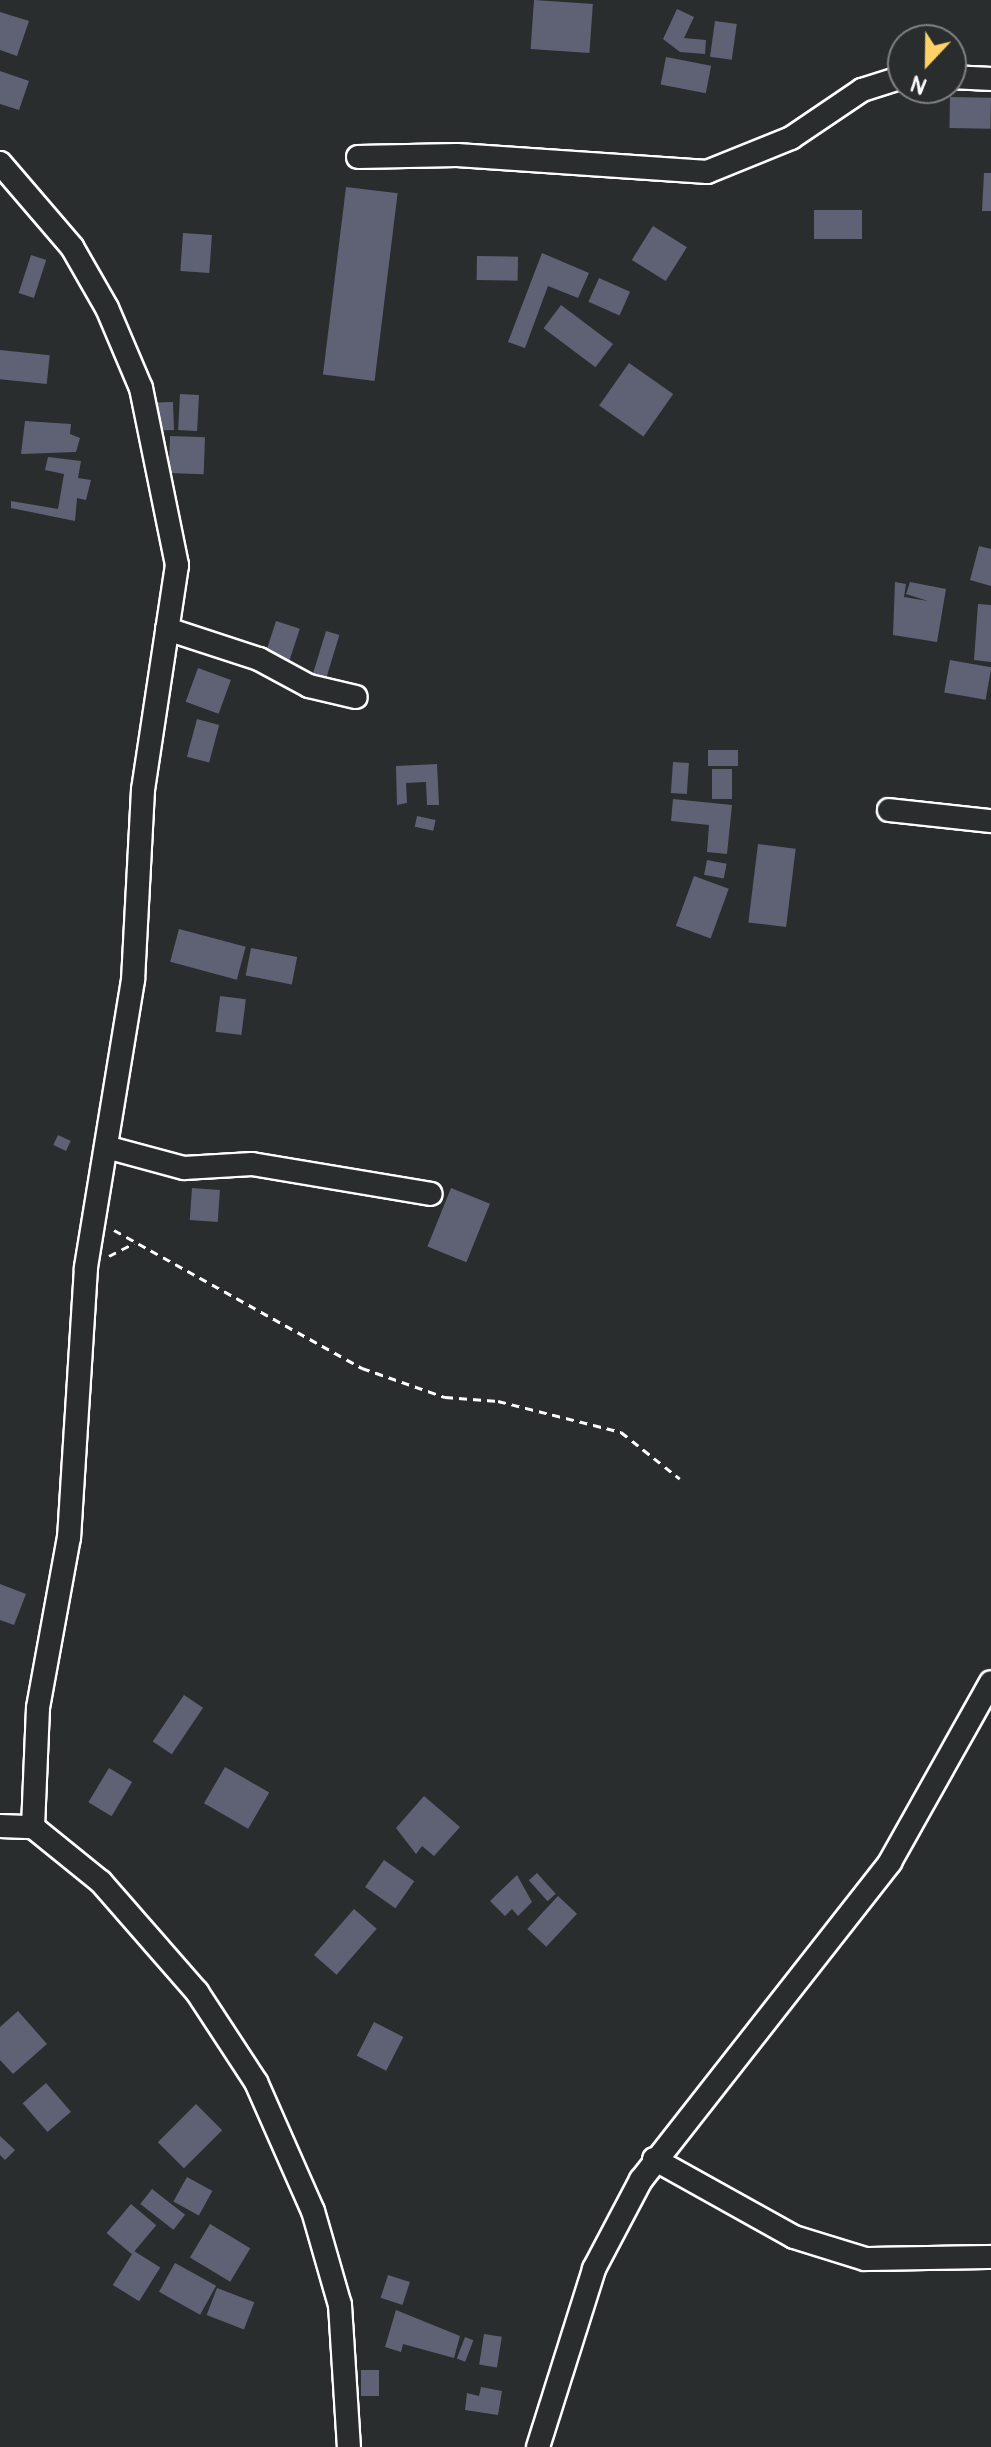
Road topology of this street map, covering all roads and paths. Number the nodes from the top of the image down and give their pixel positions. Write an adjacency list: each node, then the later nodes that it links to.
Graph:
1 (967, 78): 2 (street)
2 (991, 79)
3 (887, 82): 4 (street)
4 (358, 157)
5 (0, 163): 6 (street)
6 (169, 630): 7 (street); 10 (street)
7 (356, 697)
8 (889, 810): 9 (street)
9 (991, 821)
10 (106, 1147): 11 (street); 12 (street)
11 (431, 1194)
12 (95, 1217): 13 (path); 16 (street)
13 (680, 1479)
14 (991, 1682): 17 (street)
15 (0, 1826): 16 (street)
16 (33, 1827): 19 (street)
17 (654, 2159): 18 (street); 20 (street)
18 (991, 2257)
19 (349, 2447)
20 (538, 2447)

